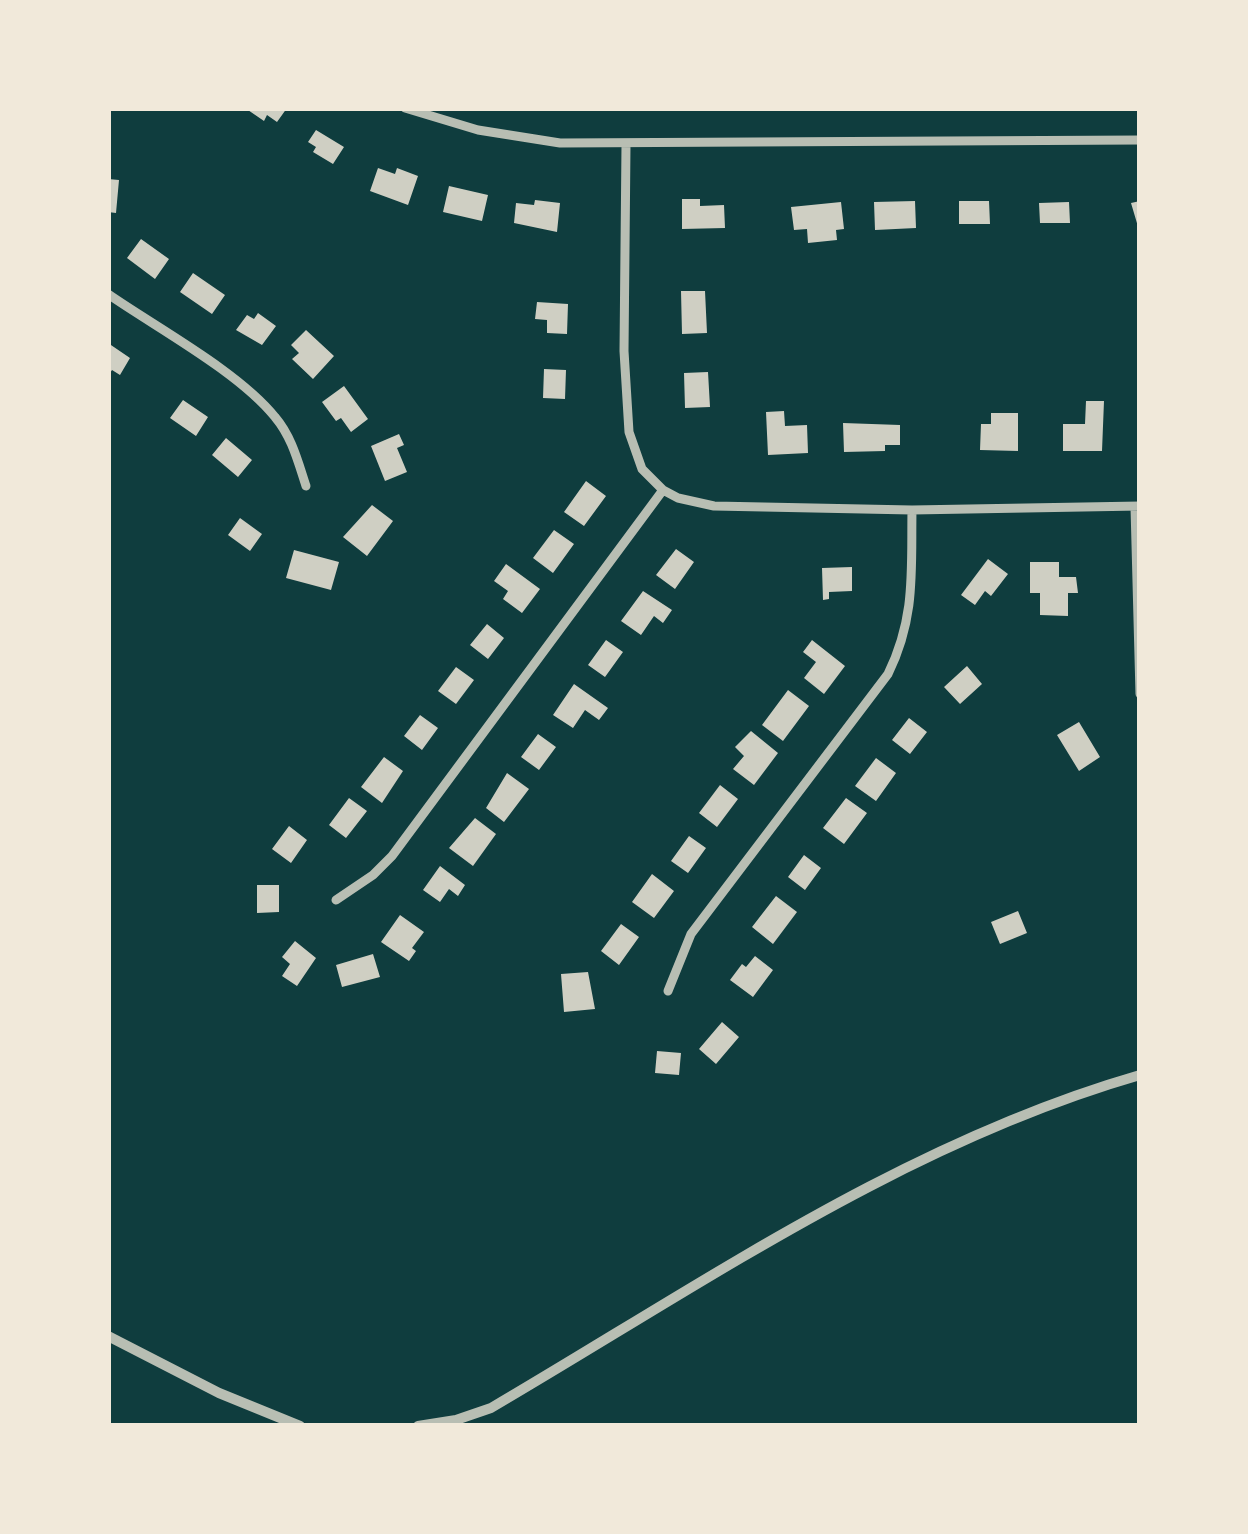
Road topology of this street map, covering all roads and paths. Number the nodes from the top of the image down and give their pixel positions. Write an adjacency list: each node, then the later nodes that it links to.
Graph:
1 (405, 108): 3 (street)
2 (1140, 140): 3 (street)
3 (626, 145): 6 (street)
4 (108, 295): 5 (street)
5 (306, 486)
6 (663, 490): 8 (street); 10 (street)
7 (1137, 507): 8 (street); 9 (street)
8 (911, 510): 11 (street)
9 (1140, 694)
10 (336, 900)
11 (668, 992)
12 (1140, 1075): 15 (street)
13 (108, 1336): 14 (street)
14 (300, 1426)
15 (418, 1426)

